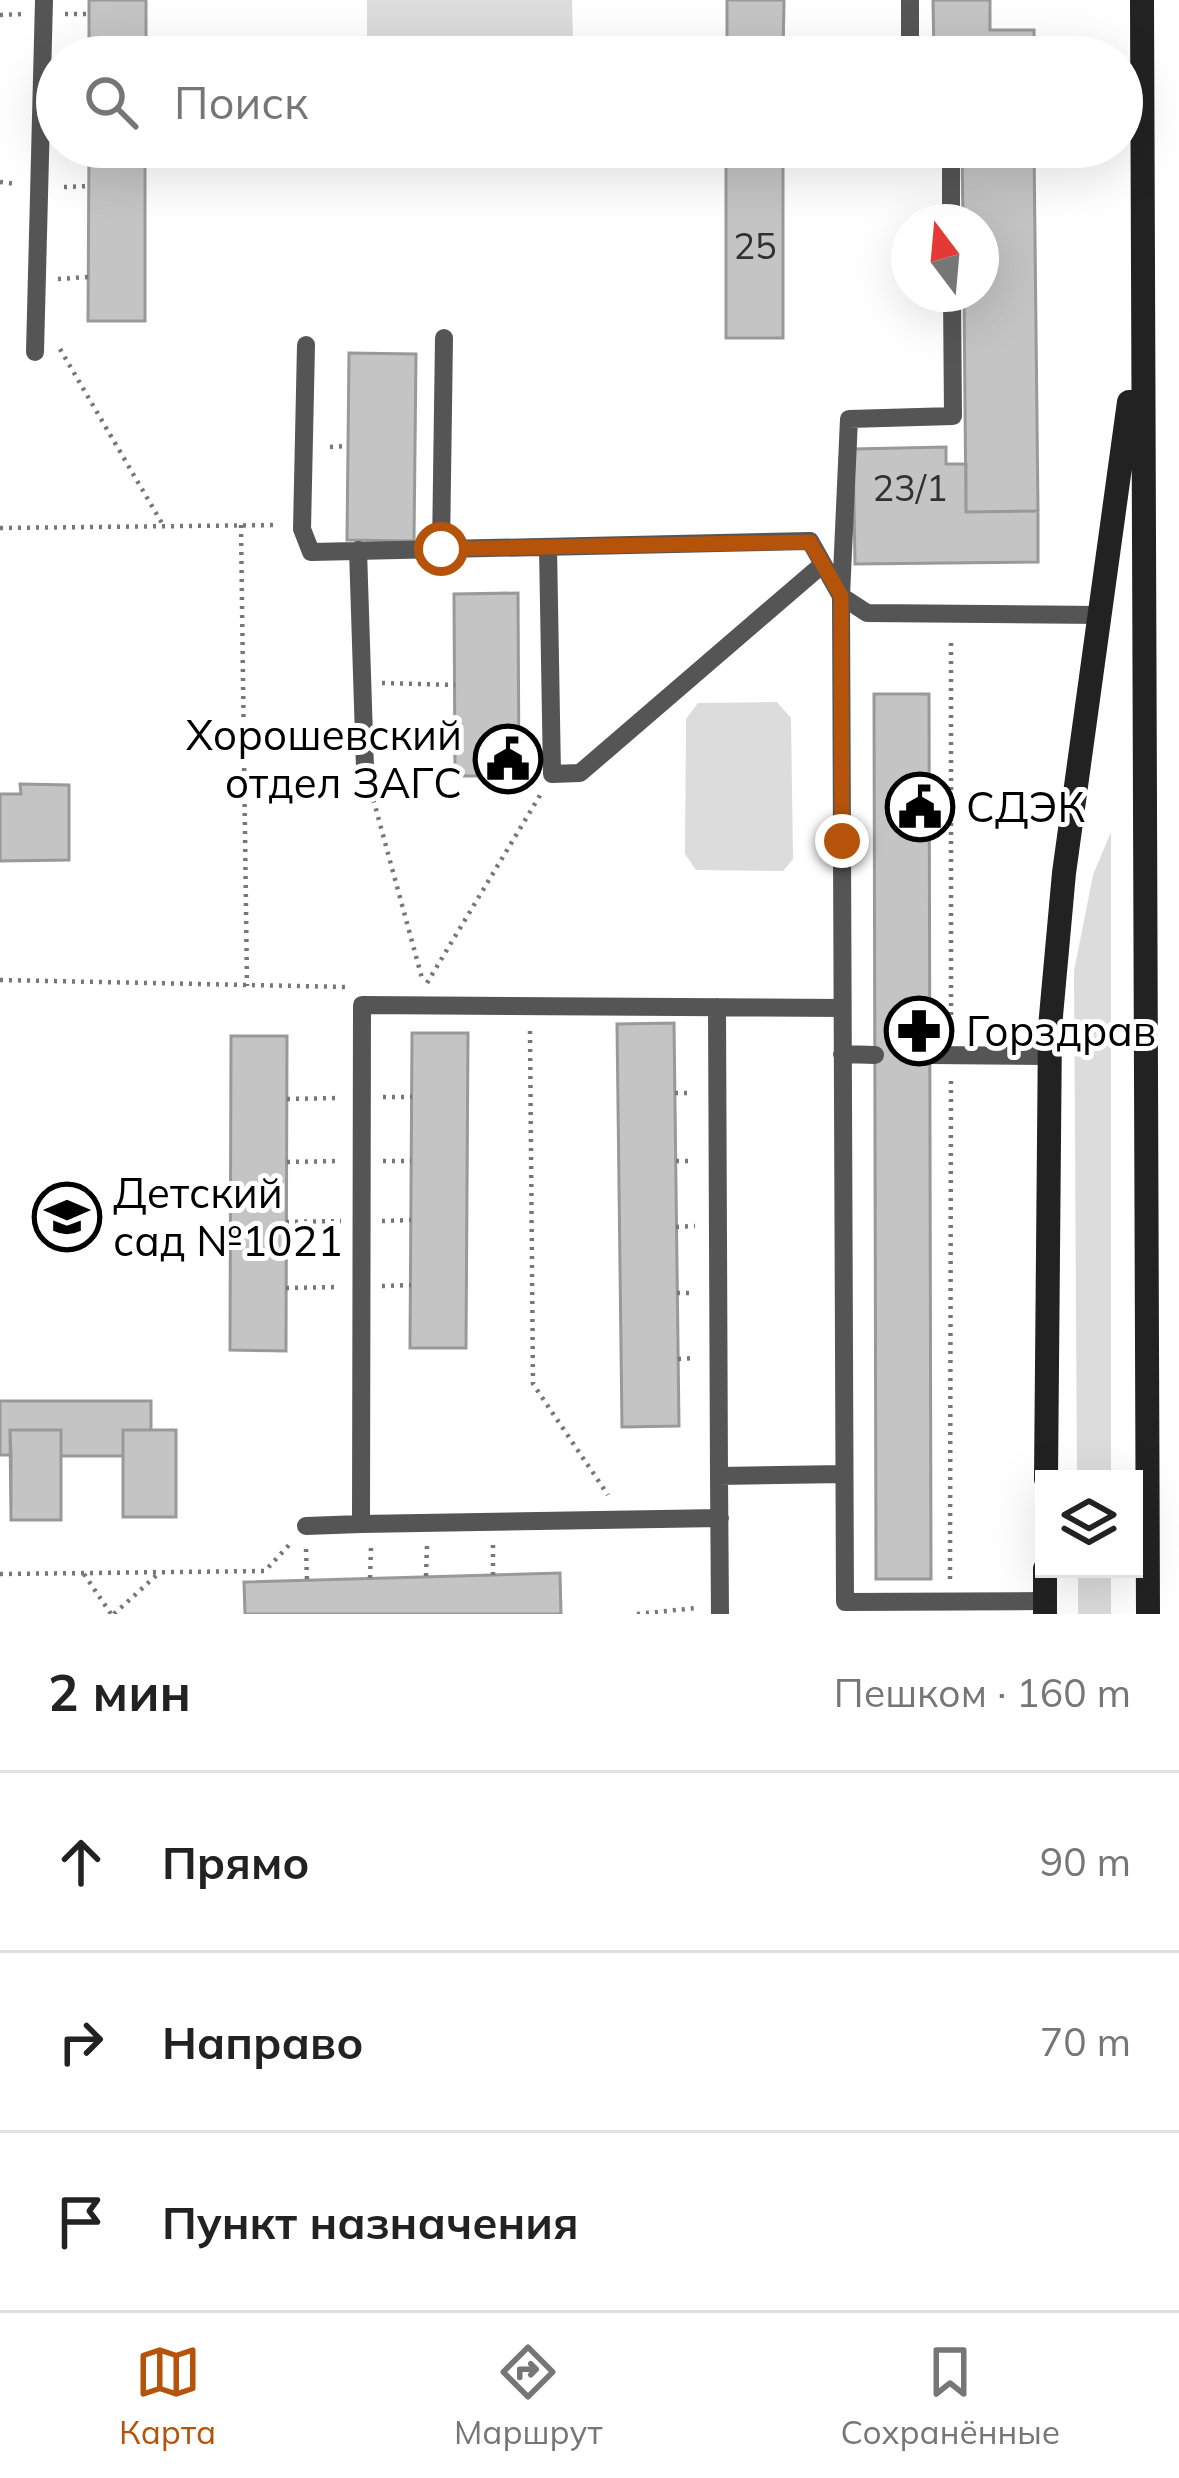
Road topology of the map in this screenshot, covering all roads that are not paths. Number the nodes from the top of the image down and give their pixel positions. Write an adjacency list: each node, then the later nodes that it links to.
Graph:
1 (44, 0): 4 (lane)
2 (910, 0): 5 (lane)
3 (1142, 0): 6 (main road)
4 (43, 36)
5 (910, 36)
6 (1138, 36)
7 (40, 168): 15 (lane)
8 (951, 168): 10 (lane)
9 (1134, 168): 12 (main road)
10 (951, 204)
11 (952, 312): 20 (lane)
12 (1141, 316): 21 (main road); 37 (main road)
13 (444, 338): 17 (lane)
14 (306, 344): 18 (lane)
15 (35, 352)
16 (548, 547): 17 (lane); 19 (lane); 19 (lane)
17 (441, 549): 18 (lane)
18 (358, 550): 22 (lane)
19 (823, 564): 20 (lane)
20 (841, 596): 21 (lane); 24 (lane)
21 (1101, 615): 28 (main road)
22 (365, 768)
23 (716, 1007): 24 (lane); 31 (lane); 33 (lane)
24 (842, 1008): 25 (lane)
25 (842, 1054): 26 (lane); 30 (lane)
26 (875, 1055)
27 (940, 1055): 28 (lane)
28 (1050, 1056): 29 (main road)
29 (1046, 1470)
30 (844, 1474): 31 (lane); 35 (lane)
31 (719, 1476): 32 (lane)
32 (720, 1519): 33 (lane); 36 (lane)
33 (366, 1524): 34 (lane)
34 (306, 1526)
35 (1045, 1607)
36 (720, 1614)
37 (1148, 1614)

